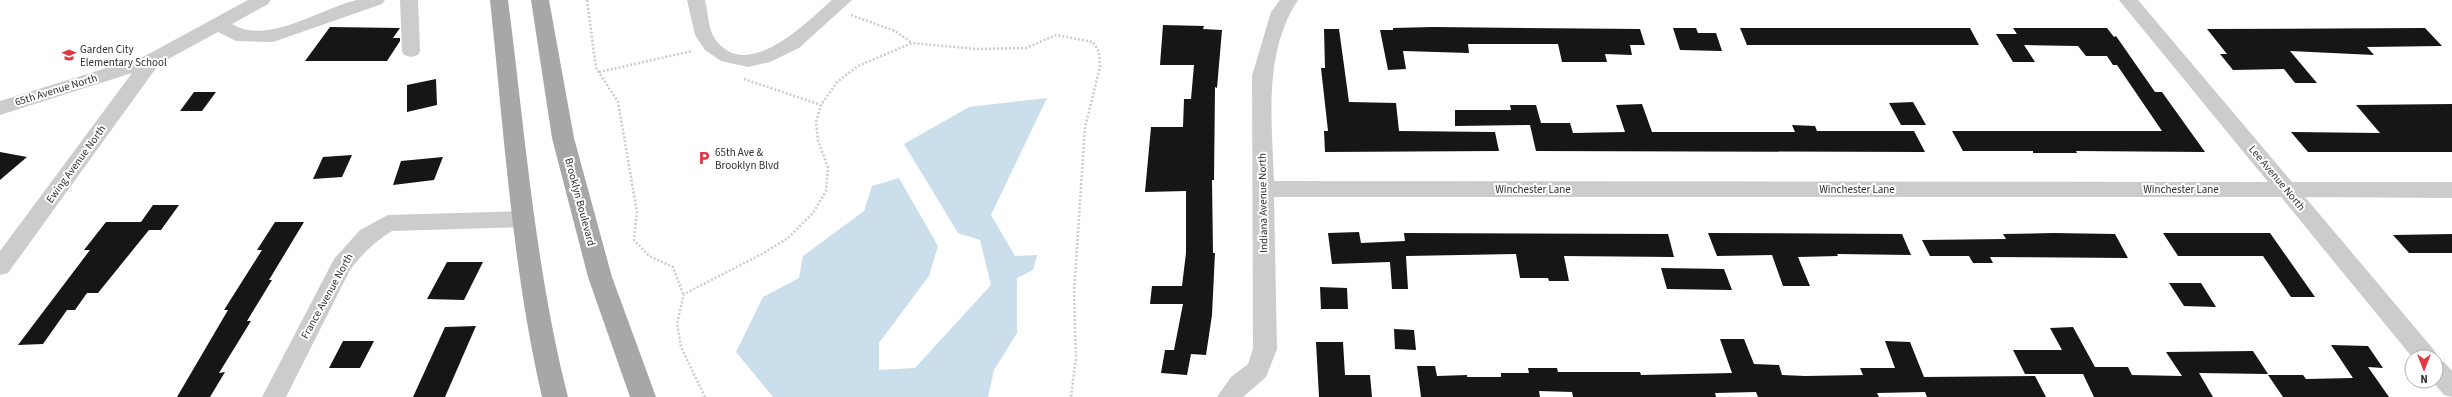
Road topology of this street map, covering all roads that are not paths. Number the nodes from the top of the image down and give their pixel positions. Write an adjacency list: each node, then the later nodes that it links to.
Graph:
1 (262, 0): 10 (street, 65th Avenue North)
2 (409, 0): 11 (street)
3 (499, 0): 17 (main road)
4 (540, 0): 24 (main road, Brooklyn Boulevard)
5 (696, 0): 9 (street)
6 (1289, 0): 14 (street, Indiana Avenue North)
7 (2128, 0): 15 (street, Lee Avenue North)
8 (368, 1): 10 (street)
9 (838, 5)
10 (218, 24): 12 (street, 65th Avenue North)
11 (411, 51)
12 (152, 60): 13 (street, 65th Avenue North); 18 (street, Ewing Avenue North)
13 (0, 108)
14 (1263, 189): 15 (street, Winchester Lane); 25 (street, Indiana Avenue North)
15 (2286, 190): 16 (street, Winchester Lane); 19 (street, Lee Avenue North)
16 (2452, 190)
17 (524, 219): 22 (street, France Avenue North); 23 (main road)
18 (0, 267)
19 (2419, 349)
20 (2444, 378): 21 (street)
21 (2452, 388)
22 (274, 397)
23 (555, 397)
24 (643, 397)
25 (1229, 397)

